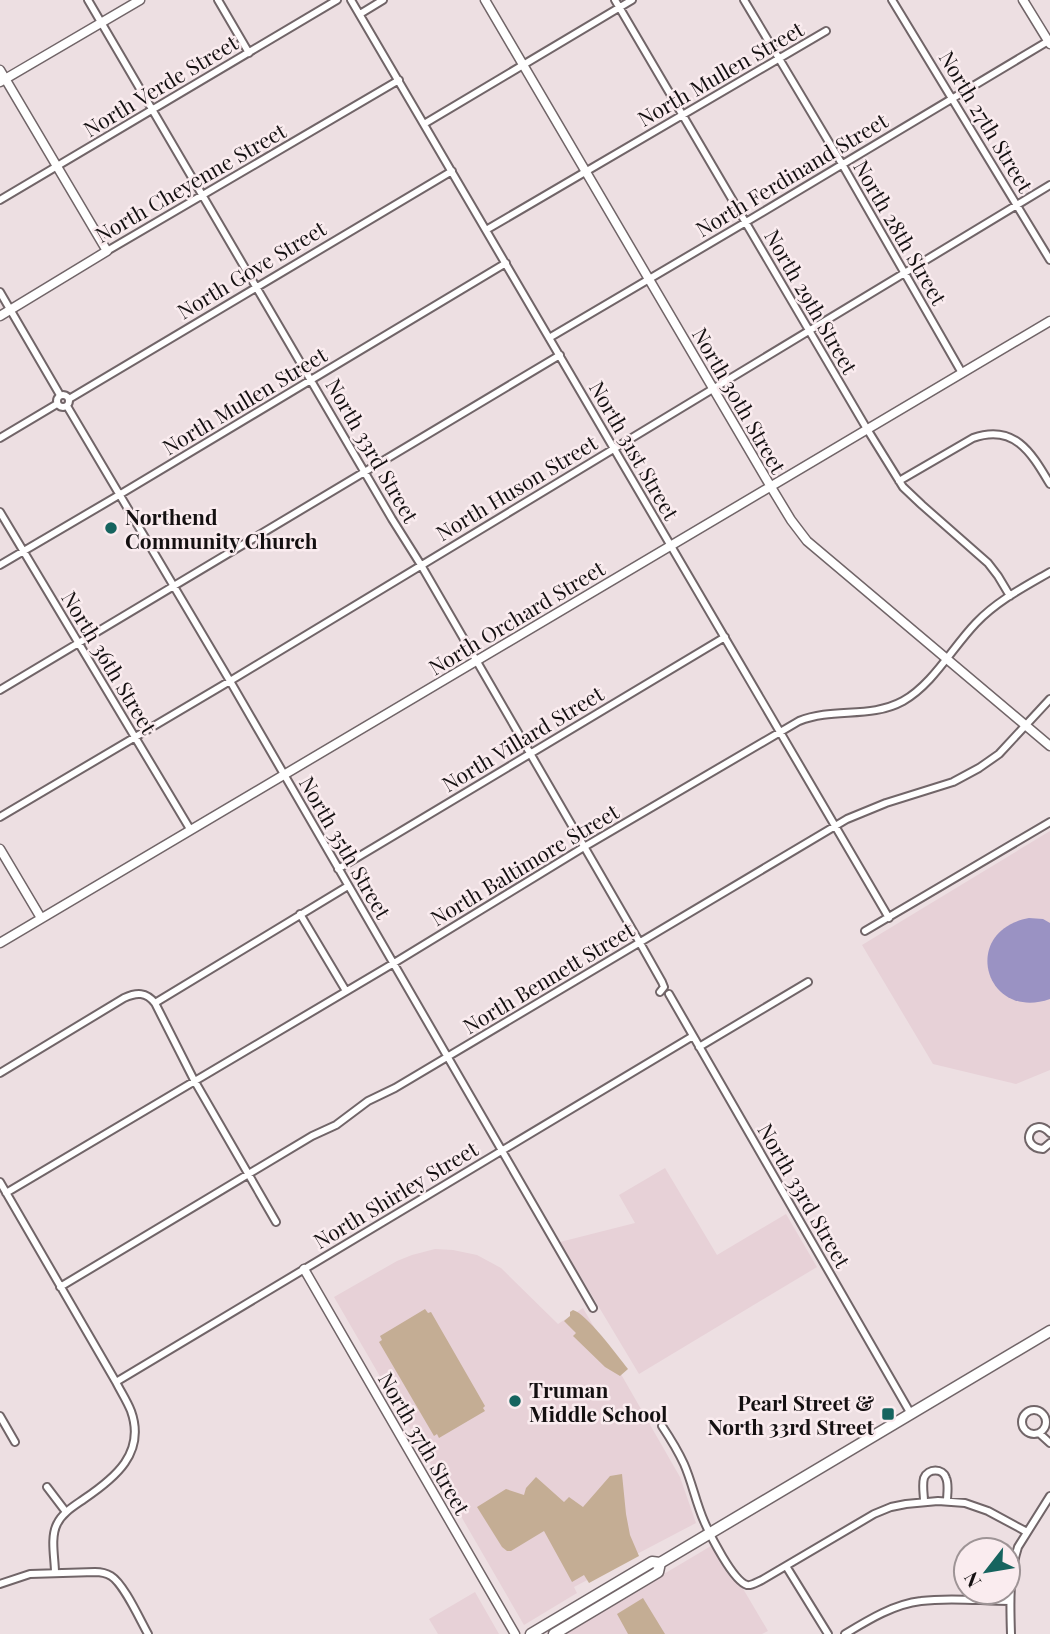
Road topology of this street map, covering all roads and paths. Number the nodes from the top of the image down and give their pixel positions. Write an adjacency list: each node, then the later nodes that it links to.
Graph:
1 (88, 0): 15 (street, North 33rd Street)
2 (140, 0): 15 (street)
3 (218, 0): 18 (street)
4 (337, 0): 18 (street, North Verde Street)
5 (351, 0): 14 (street, North 31st Street)
6 (383, 0): 14 (street)
7 (485, 0): 20 (street, North 30th Street)
8 (615, 0): 13 (street, North 29th Street)
9 (632, 0): 13 (street)
10 (744, 0): 19 (street, North 28th Street)
11 (892, 0): 24 (street, North 27th Street)
12 (1023, 0): 17 (street)
13 (619, 7): 20 (street); 26 (street, North 29th Street)
14 (359, 14): 22 (street, North 31st Street)
15 (101, 23): 23 (street); 25 (street, North 33rd Street)
16 (826, 31): 19 (street, North Mullen Street)
17 (1049, 41): 24 (street, North Ferdinand Street)
18 (249, 52): 25 (street, North Verde Street)
19 (779, 58): 26 (street, North Mullen Street); 28 (street, North 28th Street)
20 (523, 65): 27 (street); 31 (street, North 30th Street)
21 (0, 70): 23 (street)
22 (398, 80): 27 (street, North 31st Street); 33 (street, North Cheyenne Street)
23 (3, 81): 29 (street)
24 (952, 98): 28 (street, North Ferdinand Street); 35 (street, North 27th Street)
25 (152, 109): 29 (street, North Verde Street); 33 (street, North 33rd Street)
26 (682, 114): 31 (street, North Mullen Street); 36 (street, North 29th Street)
27 (424, 124): 30 (street, North 31st Street)
28 (842, 164): 36 (street, North Ferdinand Street); 41 (street, North 28th Street)
29 (57, 166): 34 (street, North Verde Street); 38 (street)
30 (452, 171): 37 (street, North 31st Street); 43 (street, North Gove Street)
31 (585, 171): 37 (street, North Mullen Street); 42 (street, North 30th Street)
32 (1050, 186): 35 (street, North Huson Street)
33 (203, 195): 38 (street, North Cheyenne Street); 43 (street, North 33rd Street)
34 (0, 200)
35 (1017, 205): 39 (street, North 27th Street); 41 (street, North Huson Street)
36 (746, 222): 42 (street, North Ferdinand Street); 48 (street, North 29th Street)
37 (486, 230): 40 (street, North 31st Street)
38 (107, 251): 45 (street, North Cheyenne Street)
39 (1050, 260)
40 (506, 262): 49 (street, North 31st Street); 52 (street, North Mullen Street)
41 (905, 273): 48 (street, North Huson Street); 51 (street, North 28th Street)
42 (650, 279): 49 (street, North Ferdinand Street); 53 (street, North 30th Street)
43 (256, 286): 52 (street, North 33rd Street); 55 (street, North Gove Street)
44 (0, 292): 45 (street)
45 (11, 310): 46 (street, North Cheyenne Street); 54 (street)
46 (0, 316)
47 (1050, 321): 51 (street, North Orchard Street)
48 (810, 330): 53 (street, North Huson Street); 58 (street, North 29th Street)
49 (549, 338): 50 (street, North 31st Street)
50 (560, 355): 60 (street, North 31st Street); 61 (street)
51 (962, 373): 58 (street, North Orchard Street)
52 (311, 380): 61 (street, North 33rd Street); 65 (street, North Mullen Street)
53 (714, 388): 60 (street, North Huson Street); 64 (street, North 30th Street)
54 (60, 395): 55 (street); 56 (street)
55 (69, 398): 57 (street)
56 (57, 404): 57 (street); 59 (street)
57 (67, 406): 65 (street, North 35th Street)
58 (867, 429): 62 (street, North 29th Street); 64 (street, North Orchard Street)
59 (0, 438)
60 (614, 448): 67 (street, North 31st Street); 70 (street, North Huson Street)
61 (364, 472): 70 (street, North 33rd Street); 72 (street)
62 (899, 481): 63 (street); 73 (street, North 29th Street)
63 (1050, 484)
64 (771, 487): 67 (street, North Orchard Street); 76 (street, North 30th Street)
65 (119, 495): 68 (street, North Mullen Street); 72 (street, North 35th Street)
66 (0, 512): 68 (street, North 36th Street)
67 (671, 546): 74 (street, North 31st Street); 77 (street, North Orchard Street)
68 (23, 551): 69 (street, North Mullen Street); 75 (street, North 36th Street)
69 (0, 565)
70 (421, 565): 77 (street, North 33rd Street); 78 (street, North Huson Street)
71 (1050, 572): 73 (street, North Baltimore Street)
72 (173, 587): 75 (street); 78 (street, North 35th Street)
73 (1010, 596): 76 (street, North Baltimore Street)
74 (724, 637): 82 (street, North 31st Street); 85 (street, North Villard Street)
75 (78, 643): 79 (street); 83 (street, North 36th Street)
76 (945, 659): 81 (street, North 30th Street); 82 (street, North Baltimore Street)
77 (475, 661): 85 (street, North 33rd Street); 86 (street, North Orchard Street)
78 (230, 681): 83 (street, North Huson Street); 86 (street, North 35th Street)
79 (0, 690)
80 (1050, 699): 81 (street, North Bennett Street)
81 (1025, 725): 84 (street, North 30th Street); 89 (street, North Bennett Street)
82 (780, 732): 89 (street, North 31st Street); 91 (street, North Baltimore Street)
83 (135, 737): 87 (street, North Huson Street); 90 (street, North 36th Street)
84 (1050, 746)
85 (530, 753): 91 (street, North 33rd Street); 93 (street, North Villard Street)
86 (284, 775): 90 (street, North Orchard Street); 93 (street, North 35th Street)
87 (0, 817)
88 (1050, 822): 97 (street)
89 (835, 826): 97 (street, North 31st Street); 100 (street, North Bennett Street)
90 (190, 829): 96 (street, North Orchard Street)
91 (584, 847): 100 (street, North 33rd Street); 101 (street, North Baltimore Street)
92 (0, 849): 96 (street)
93 (338, 869): 94 (street, North 35th Street)
94 (348, 886): 95 (street); 101 (street, North 35th Street)
95 (300, 914): 103 (street); 106 (street)
96 (41, 918): 99 (street, North Orchard Street)
97 (889, 918): 98 (street)
98 (865, 931)
99 (0, 943)
100 (640, 943): 104 (street, North 33rd Street); 109 (street, North Bennett Street)
101 (394, 963): 103 (street, North Baltimore Street); 109 (street, North 35th Street)
102 (808, 982): 108 (street)
103 (346, 991): 111 (street, North Baltimore Street)
104 (660, 992)
105 (668, 994): 107 (street, North 33rd Street)
106 (155, 1003): 110 (street); 111 (street)
107 (693, 1035): 108 (street, North 33rd Street); 114 (street, North Shirley Street)
108 (699, 1047): 124 (street, North 33rd Street)
109 (447, 1057): 114 (street, North 35th Street); 115 (street, North Bennett Street)
110 (0, 1073)
111 (194, 1080): 115 (street); 117 (street, North Baltimore Street)
112 (1050, 1132): 113 (street)
113 (1050, 1143)
114 (502, 1150): 119 (street, North Shirley Street); 121 (street, North 35th Street)
115 (249, 1174): 118 (street); 120 (street, North Bennett Street)
116 (0, 1182): 117 (street)
117 (6, 1193): 120 (street)
118 (276, 1222)
119 (304, 1269): 123 (street, North Shirley Street); 145 (street, North 37th Street)
120 (60, 1287): 123 (street)
121 (593, 1308)
122 (1050, 1331): 124 (main road)
123 (116, 1382): 134 (street)
124 (911, 1414): 135 (main road)
125 (0, 1416): 128 (street)
126 (662, 1426): 135 (street)
127 (1039, 1433): 129 (street)
128 (15, 1443)
129 (1050, 1443)
130 (47, 1487): 134 (street)
131 (1050, 1496): 136 (street)
132 (924, 1501): 133 (street); 133 (street); 139 (street)
133 (947, 1501): 136 (street)
134 (66, 1512): 140 (street)
135 (710, 1532): 138 (main road); 139 (street)
136 (1027, 1532): 137 (street)
137 (1022, 1540)
138 (660, 1563): 146 (main road); 147 (main road)
139 (786, 1566): 148 (street)
140 (55, 1573): 141 (street); 144 (street)
141 (0, 1584)
142 (952, 1599): 149 (street)
143 (1010, 1606): 150 (street)
144 (148, 1634)
145 (515, 1634)
146 (531, 1634)
147 (554, 1634)
148 (828, 1634)
149 (845, 1634)
150 (1011, 1634)

